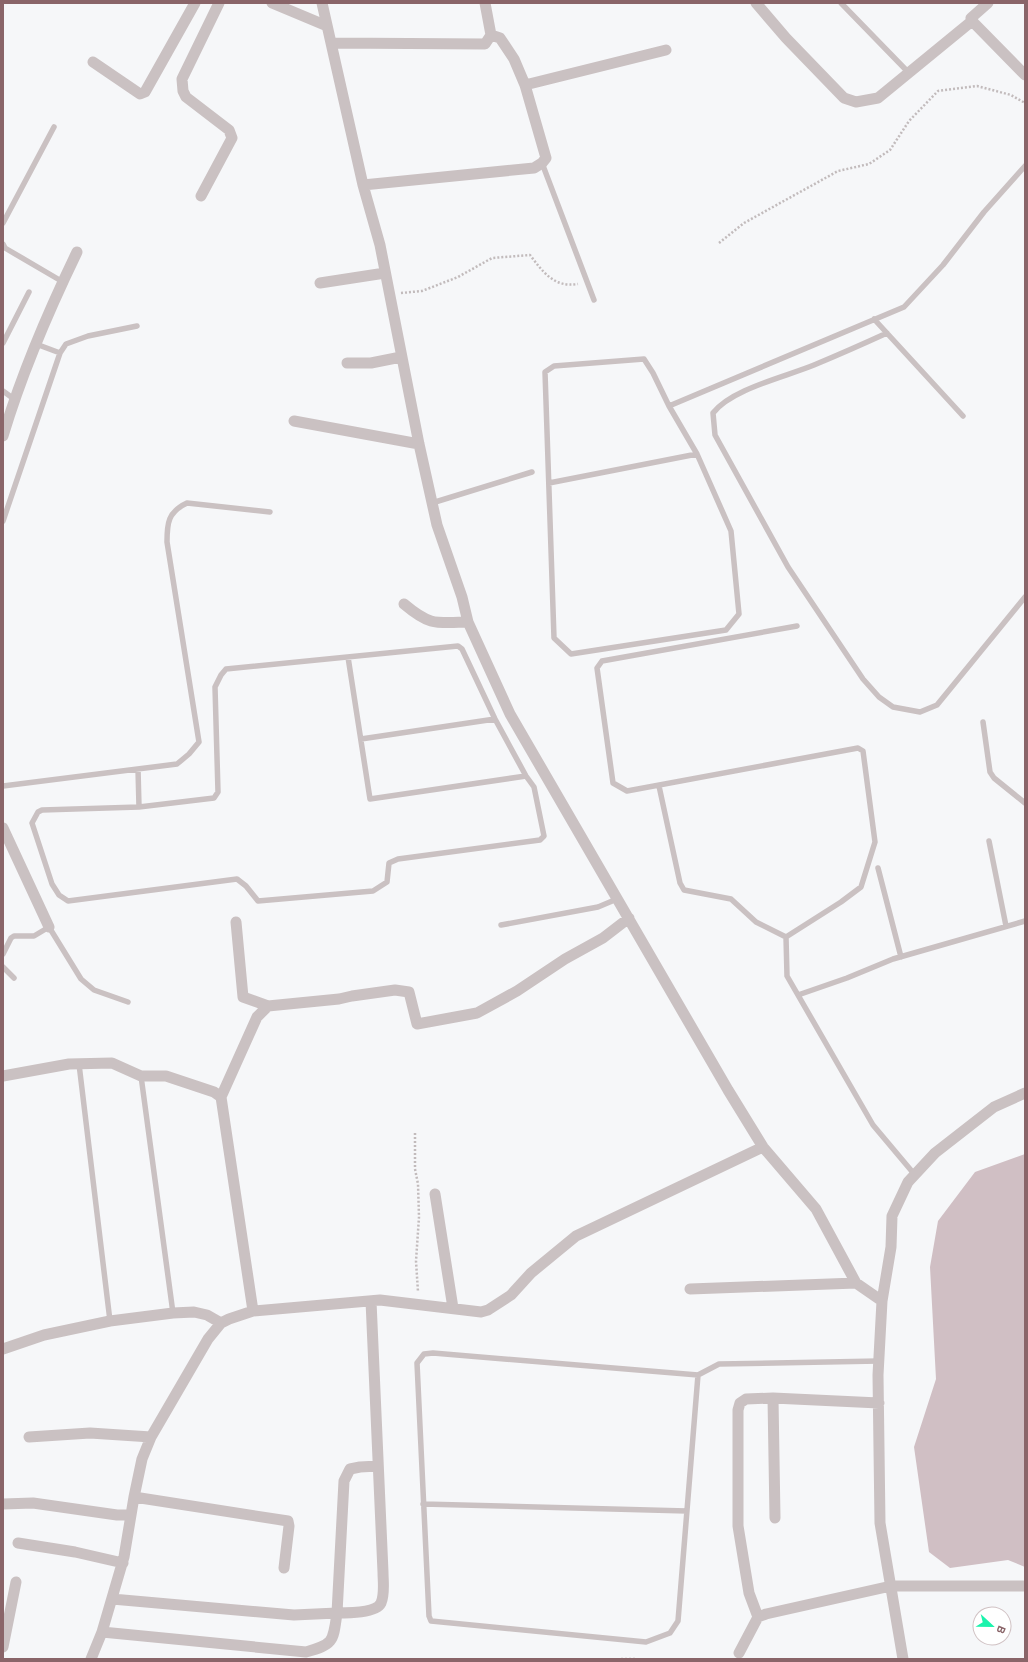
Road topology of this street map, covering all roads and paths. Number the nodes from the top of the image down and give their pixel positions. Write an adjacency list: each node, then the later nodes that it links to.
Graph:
1 (195, 3): 14 (street)
2 (220, 3): 24 (street)
3 (272, 3): 10 (street)
4 (322, 3): 10 (street)
5 (485, 3): 11 (street)
6 (756, 3): 15 (street)
7 (841, 3): 15 (lane)
8 (988, 3): 9 (street)
9 (972, 21): 15 (street); 16 (street)
10 (327, 26): 12 (street)
11 (491, 35): 12 (street); 17 (street)
12 (332, 43): 23 (street)
13 (666, 50): 17 (street)
14 (93, 62)
15 (909, 73)
16 (1025, 75)
17 (525, 85): 20 (street)
18 (1025, 103): 26 (path)
19 (54, 127): 25 (lane)
20 (542, 163): 23 (street); 32 (lane)
21 (1025, 166): 22 (lane)
22 (1023, 173): 36 (lane)
23 (363, 185): 29 (street)
24 (201, 196)
25 (3, 223)
26 (719, 243)
27 (3, 244): 30 (lane)
28 (78, 252): 30 (street)
29 (385, 273): 31 (street); 34 (street)
30 (63, 282): 40 (street)
31 (320, 283)
32 (587, 283): 34 (path); 35 (lane)
33 (29, 292): 39 (lane)
34 (389, 293): 42 (street)
35 (594, 300)
36 (874, 320): 38 (lane); 46 (lane)
37 (137, 326): 41 (lane)
38 (887, 333): 47 (lane); 57 (lane)
39 (3, 343)
40 (36, 344): 41 (lane); 45 (street)
41 (60, 353): 56 (lane)
42 (402, 357): 43 (street); 50 (street)
43 (347, 363)
44 (3, 391): 45 (lane)
45 (14, 399): 49 (street)
46 (669, 406): 51 (lane); 53 (lane)
47 (963, 416)
48 (294, 422): 50 (street)
49 (3, 436)
50 (419, 444): 54 (street)
51 (697, 454): 53 (lane); 53 (lane)
52 (532, 472): 54 (lane)
53 (549, 483)
54 (432, 503): 59 (street)
55 (270, 512): 65 (lane)
56 (3, 521)
57 (1025, 597)
58 (404, 604): 59 (street)
59 (468, 622): 74 (street)
60 (797, 626): 68 (lane)
61 (348, 657): 62 (lane); 64 (lane); 70 (lane)
62 (495, 719): 64 (lane); 66 (lane)
63 (983, 722): 69 (lane)
64 (361, 739): 66 (lane)
65 (138, 770): 67 (lane); 70 (lane)
66 (526, 776): 70 (lane)
67 (3, 786)
68 (659, 786): 81 (lane); 81 (lane)
69 (1025, 803)
70 (139, 807)
71 (3, 828): 80 (street)
72 (989, 841): 79 (lane)
73 (878, 868): 83 (lane)
74 (618, 898): 75 (street); 78 (lane)
75 (629, 918): 88 (street); 95 (street)
76 (1025, 921): 79 (lane)
77 (236, 922): 88 (street)
78 (501, 925)
79 (1006, 926): 83 (lane)
80 (49, 927): 82 (lane); 87 (lane)
81 (786, 937): 86 (lane)
82 (3, 954)
83 (901, 957): 86 (lane)
84 (3, 967): 85 (lane)
85 (14, 978)
86 (798, 995): 96 (lane)
87 (128, 1002)
88 (268, 1006): 93 (street)
89 (79, 1064): 90 (street); 91 (street); 106 (lane)
90 (3, 1076)
91 (141, 1076): 93 (street); 105 (lane)
92 (1025, 1093): 96 (street)
93 (221, 1097): 104 (street)
94 (415, 1133): 102 (path)
95 (763, 1147): 98 (street); 103 (street)
96 (915, 1175): 101 (street)
97 (435, 1194): 103 (street)
98 (856, 1283): 99 (street); 101 (street)
99 (690, 1289)
100 (371, 1301): 102 (street); 104 (street); 115 (street)
101 (882, 1301): 109 (street)
102 (419, 1304): 103 (street)
103 (453, 1308)
104 (253, 1311): 107 (street)
105 (172, 1313): 106 (street); 107 (street)
106 (110, 1321): 108 (street)
107 (221, 1323): 114 (street)
108 (3, 1349)
109 (879, 1361): 110 (lane); 112 (street)
110 (698, 1375): 118 (lane); 119 (lane)
111 (773, 1398): 112 (street); 121 (street); 130 (street)
112 (879, 1403): 126 (street)
113 (30, 1437): 114 (street)
114 (151, 1437): 116 (street)
115 (378, 1466): 129 (street); 129 (street)
116 (134, 1497): 120 (street); 124 (street)
117 (3, 1504): 120 (street)
118 (424, 1504): 119 (lane); 119 (lane)
119 (687, 1511)
120 (131, 1515): 123 (street)
121 (776, 1518)
122 (18, 1542): 123 (street)
123 (123, 1563): 128 (street)
124 (284, 1568)
125 (16, 1582): 132 (street)
126 (891, 1586): 127 (street); 130 (street); 138 (street)
127 (1025, 1586)
128 (112, 1600): 129 (street); 131 (street)
129 (337, 1613): 134 (street)
130 (758, 1617): 133 (street)
131 (102, 1632): 134 (street); 135 (street)
132 (3, 1647)
133 (739, 1653)
134 (306, 1656)
135 (91, 1659)
136 (621, 1659): 137 (path)
137 (637, 1659)
138 (903, 1659)

